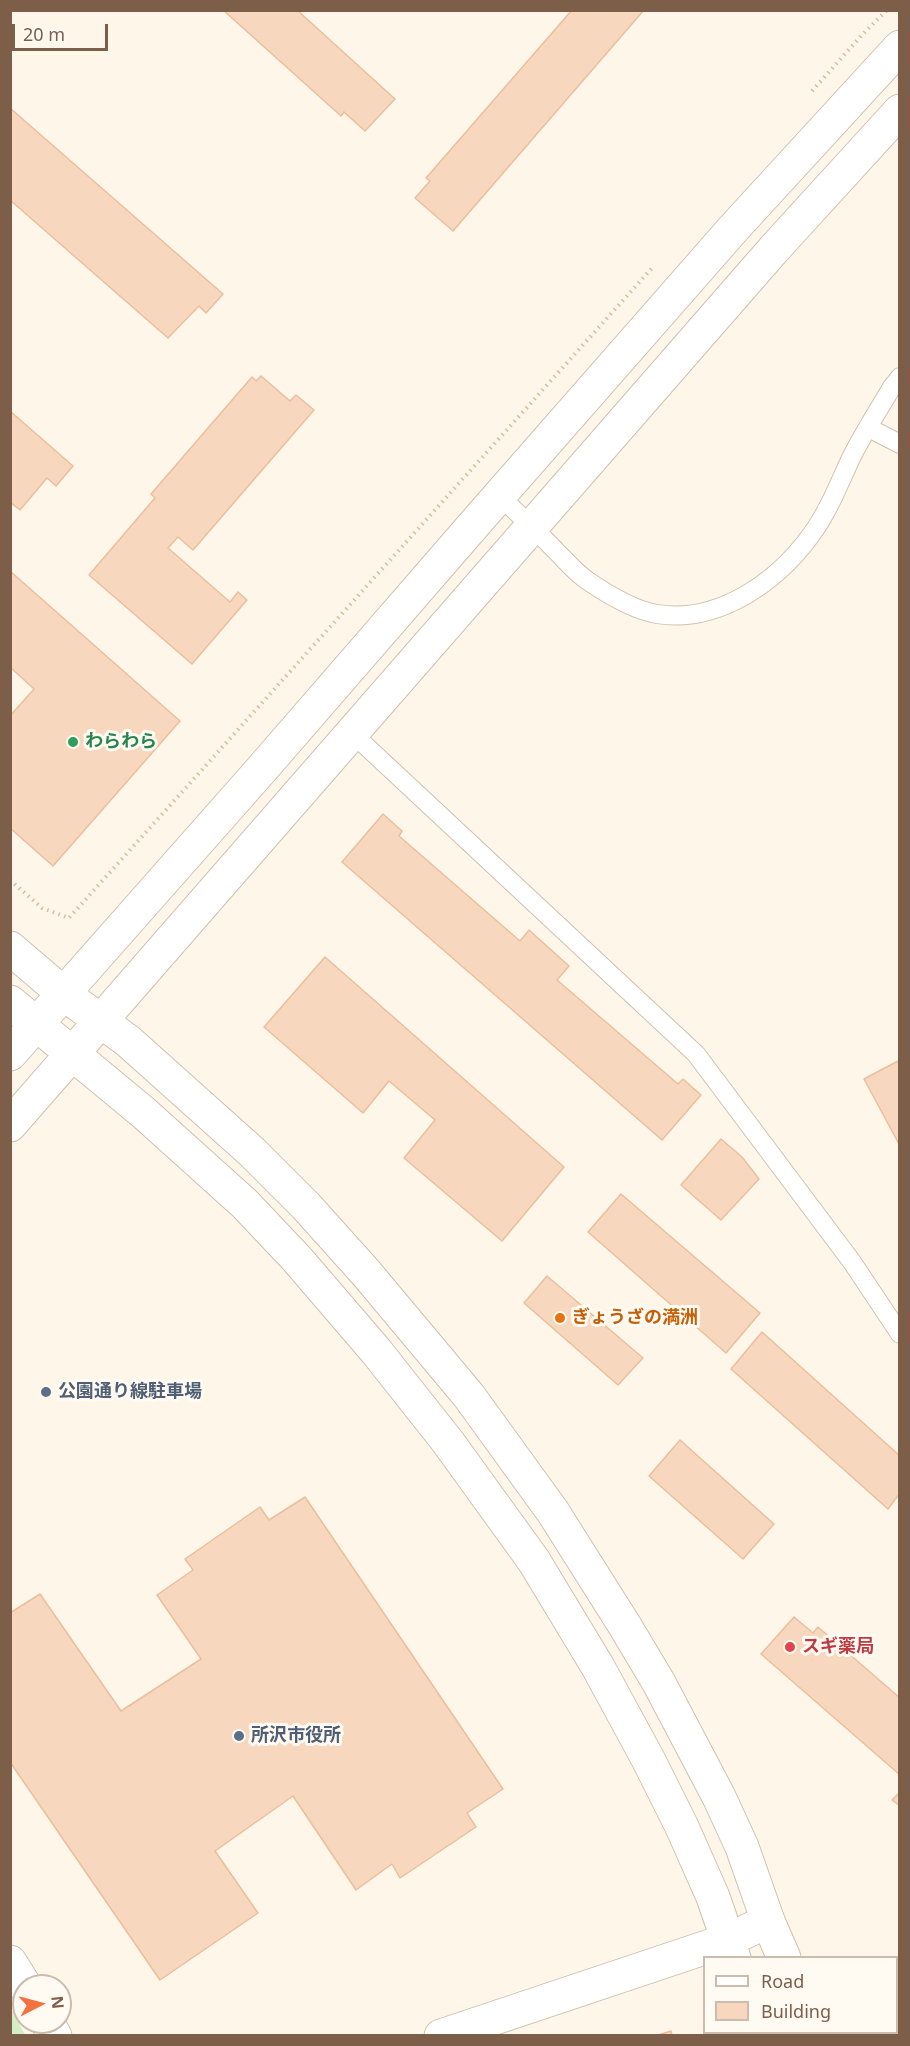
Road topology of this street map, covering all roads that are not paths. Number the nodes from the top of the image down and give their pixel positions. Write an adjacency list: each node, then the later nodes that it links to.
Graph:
1 (900, 47): 6 (street)
2 (900, 111): 7 (street)
3 (900, 377): 4 (lane)
4 (869, 428): 5 (lane); 7 (lane)
5 (900, 444)
6 (500, 496): 7 (lane); 10 (street)
7 (531, 528): 8 (street)
8 (353, 734): 12 (street); 17 (lane)
9 (10, 948): 10 (street)
10 (64, 994): 12 (street); 13 (street)
11 (10, 1002): 13 (street)
12 (101, 1022): 15 (street); 18 (street)
13 (36, 1024): 14 (street); 15 (street)
14 (10, 1054)
15 (72, 1054): 16 (street); 19 (street)
16 (10, 1125)
17 (900, 1334)
18 (768, 1921): 19 (street); 21 (street)
19 (731, 1949): 20 (street)
20 (708, 1956)
21 (783, 1956)
22 (703, 1957): 23 (street)
23 (441, 2036)

